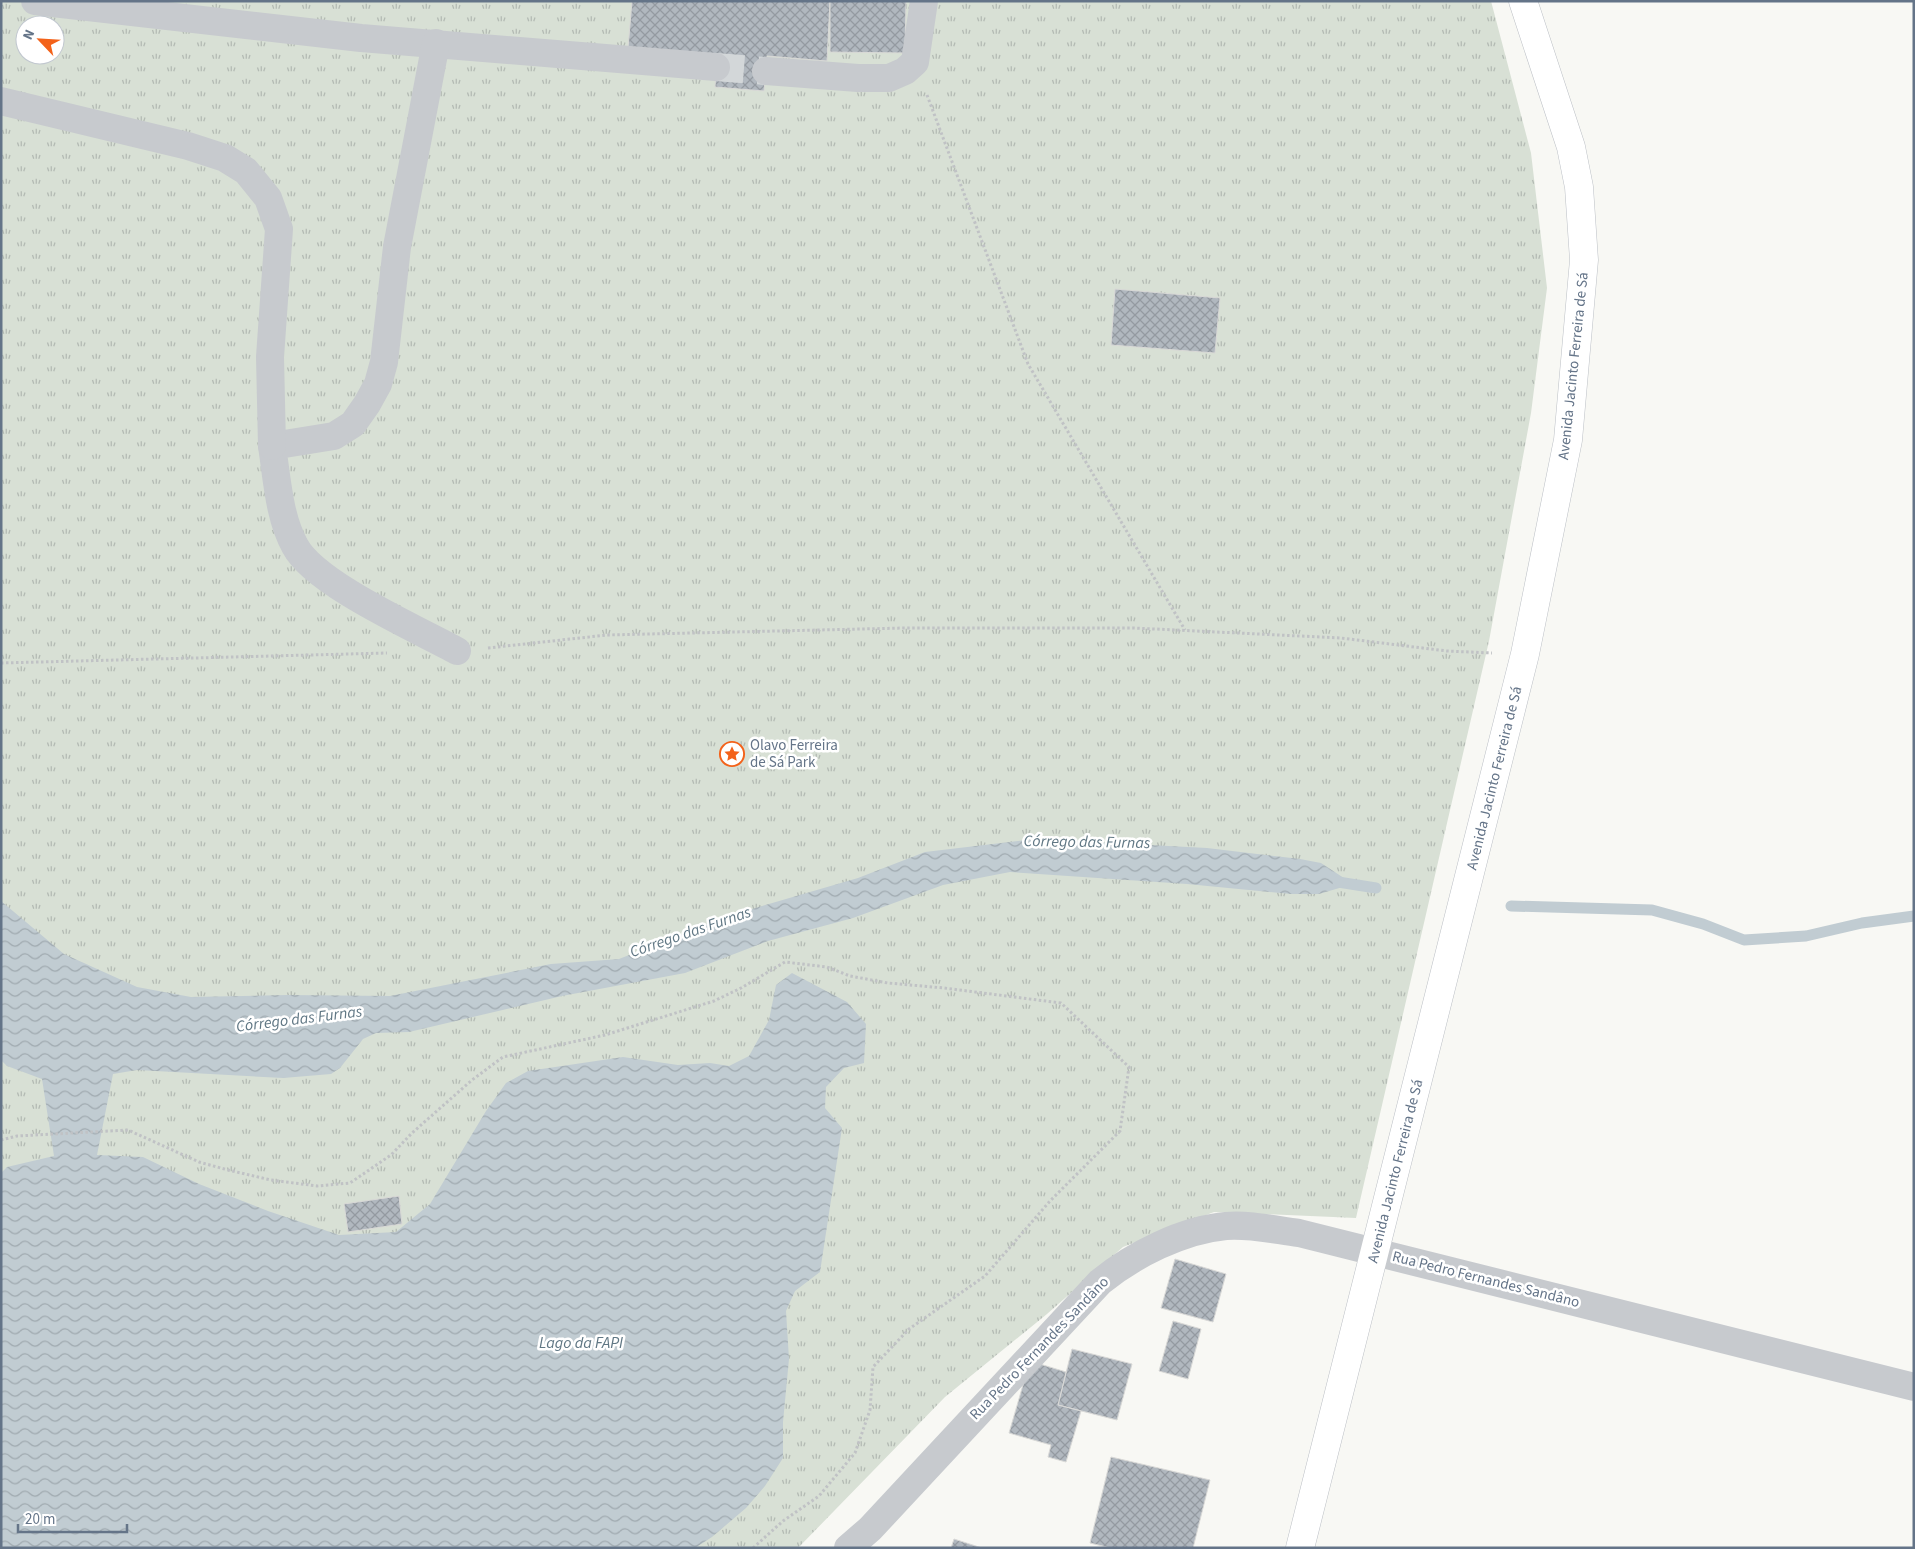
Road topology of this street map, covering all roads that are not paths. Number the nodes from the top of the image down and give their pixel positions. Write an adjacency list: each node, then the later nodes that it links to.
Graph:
1 (35, 1): 4 (street)
2 (924, 1): 6 (street)
3 (1523, 1): 10 (main road, Avenida Jacinto Ferreira de Sá)
4 (436, 43): 5 (street); 8 (street)
5 (716, 67)
6 (766, 71)
7 (1, 101): 8 (street)
8 (272, 446): 9 (street)
9 (457, 651)
10 (1375, 1251): 11 (street, Rua Pedro Fernandes Sandâno); 12 (street, Rua Pedro Fernandes Sandâno); 13 (main road, Avenida Jacinto Ferreira de Sá)
11 (1914, 1387)
12 (848, 1548)
13 (1300, 1548)

